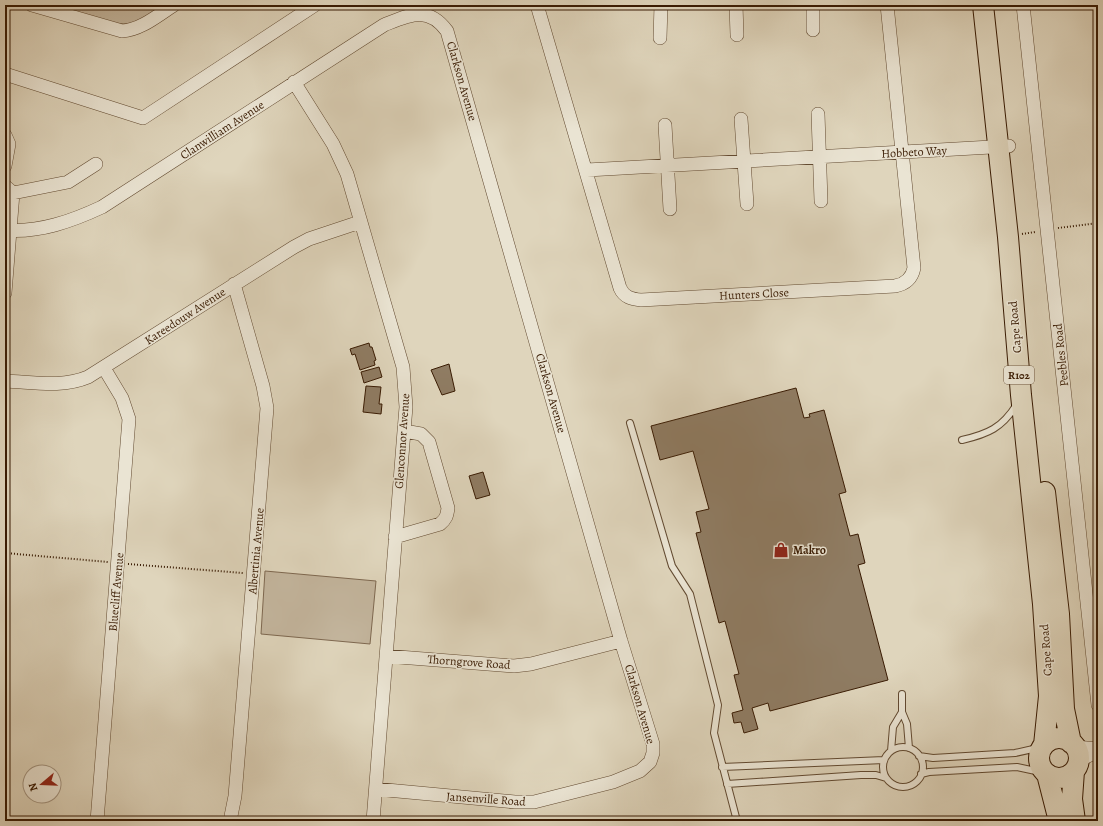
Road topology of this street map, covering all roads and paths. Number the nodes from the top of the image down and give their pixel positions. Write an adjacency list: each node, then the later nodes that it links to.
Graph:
1 (32, 5): 2 (street)
2 (174, 5)
3 (315, 5): 16 (street)
4 (538, 5): 29 (street, Hunters Close)
5 (661, 5): 15 (street)
6 (736, 5): 14 (street)
7 (813, 5): 13 (street)
8 (887, 5): 23 (street, Hunters Close)
9 (983, 5): 22 (main road, Cape Road / R102)
10 (994, 5): 22 (main road, Cape Road / R102)
11 (1023, 5): 37 (street, Peebles Road)
12 (432, 16): 17 (street, Clanwilliam Avenue); 48 (street, Clarkson Avenue)
13 (813, 30)
14 (737, 35)
15 (660, 38)
16 (5, 74)
17 (294, 82): 34 (street, Glenconnor Avenue); 36 (street, Clanwilliam Avenue)
18 (818, 114): 24 (street)
19 (741, 119): 25 (street)
20 (665, 124): 27 (street)
21 (5, 135): 28 (street)
22 (1003, 147): 23 (street, Hobbeto Way); 38 (main road, Cape Road / R102); 43 (main road, Cape Road / R102)
23 (903, 152): 24 (street, Hobbeto Way); 29 (street, Hunters Close)
24 (820, 157): 25 (street, Hobbeto Way); 31 (street)
25 (744, 161): 27 (street, Hobbeto Way); 32 (street)
26 (96, 164): 30 (street)
27 (667, 165): 29 (street, Hobbeto Way); 33 (street)
28 (5, 166)
29 (587, 170)
30 (9, 190): 36 (street)
31 (821, 201)
32 (747, 204)
33 (670, 209)
34 (360, 222): 39 (street, Kareedouw Avenue); 45 (street, Glenconnor Avenue)
35 (1098, 223): 37 (path)
36 (8, 230): 40 (street)
37 (1048, 230): 38 (path); 51 (street, Peebles Road)
38 (1016, 235): 58 (main road, Cape Road / R102)
39 (234, 284): 41 (street, Kareedouw Avenue); 68 (street, Albertinia Avenue)
40 (5, 293)
41 (104, 368): 42 (street, Kareedouw Avenue); 67 (street, Bluecliff Avenue)
42 (5, 381)
43 (1020, 395): 46 (lane); 53 (main road, Cape Road / R102)
44 (630, 423): 60 (lane)
45 (404, 431): 47 (street, Glenconnor Avenue); 47 (street)
46 (962, 440)
47 (395, 537): 49 (street, Glenconnor Avenue)
48 (622, 641): 49 (street, Thorngrove Road); 61 (street, Clarkson Avenue)
49 (386, 656): 66 (street, Glenconnor Avenue)
50 (902, 694): 52 (lane)
51 (1098, 705)
52 (902, 712): 54 (lane); 56 (lane)
53 (1043, 746): 57 (lane); 58 (main road); 62 (main road, Cape Road)
54 (909, 748): 56 (lane); 57 (lane)
55 (1098, 750): 58 (street)
56 (891, 751): 59 (lane)
57 (919, 756): 63 (lane)
58 (1074, 756): 62 (main road); 72 (main road, Cape Road / R102)
59 (884, 760): 60 (lane); 64 (lane)
60 (722, 767): 65 (lane)
61 (640, 771): 66 (street, Jansenville Road)
62 (1046, 773): 63 (lane); 71 (main road, Cape Road)
63 (921, 774): 64 (lane)
64 (886, 778): 65 (lane)
65 (727, 784): 70 (lane)
66 (376, 790): 69 (street, Glenconnor Avenue)
67 (97, 821)
68 (230, 821)
69 (373, 821)
70 (737, 821)
71 (1059, 821)
72 (1075, 821)

